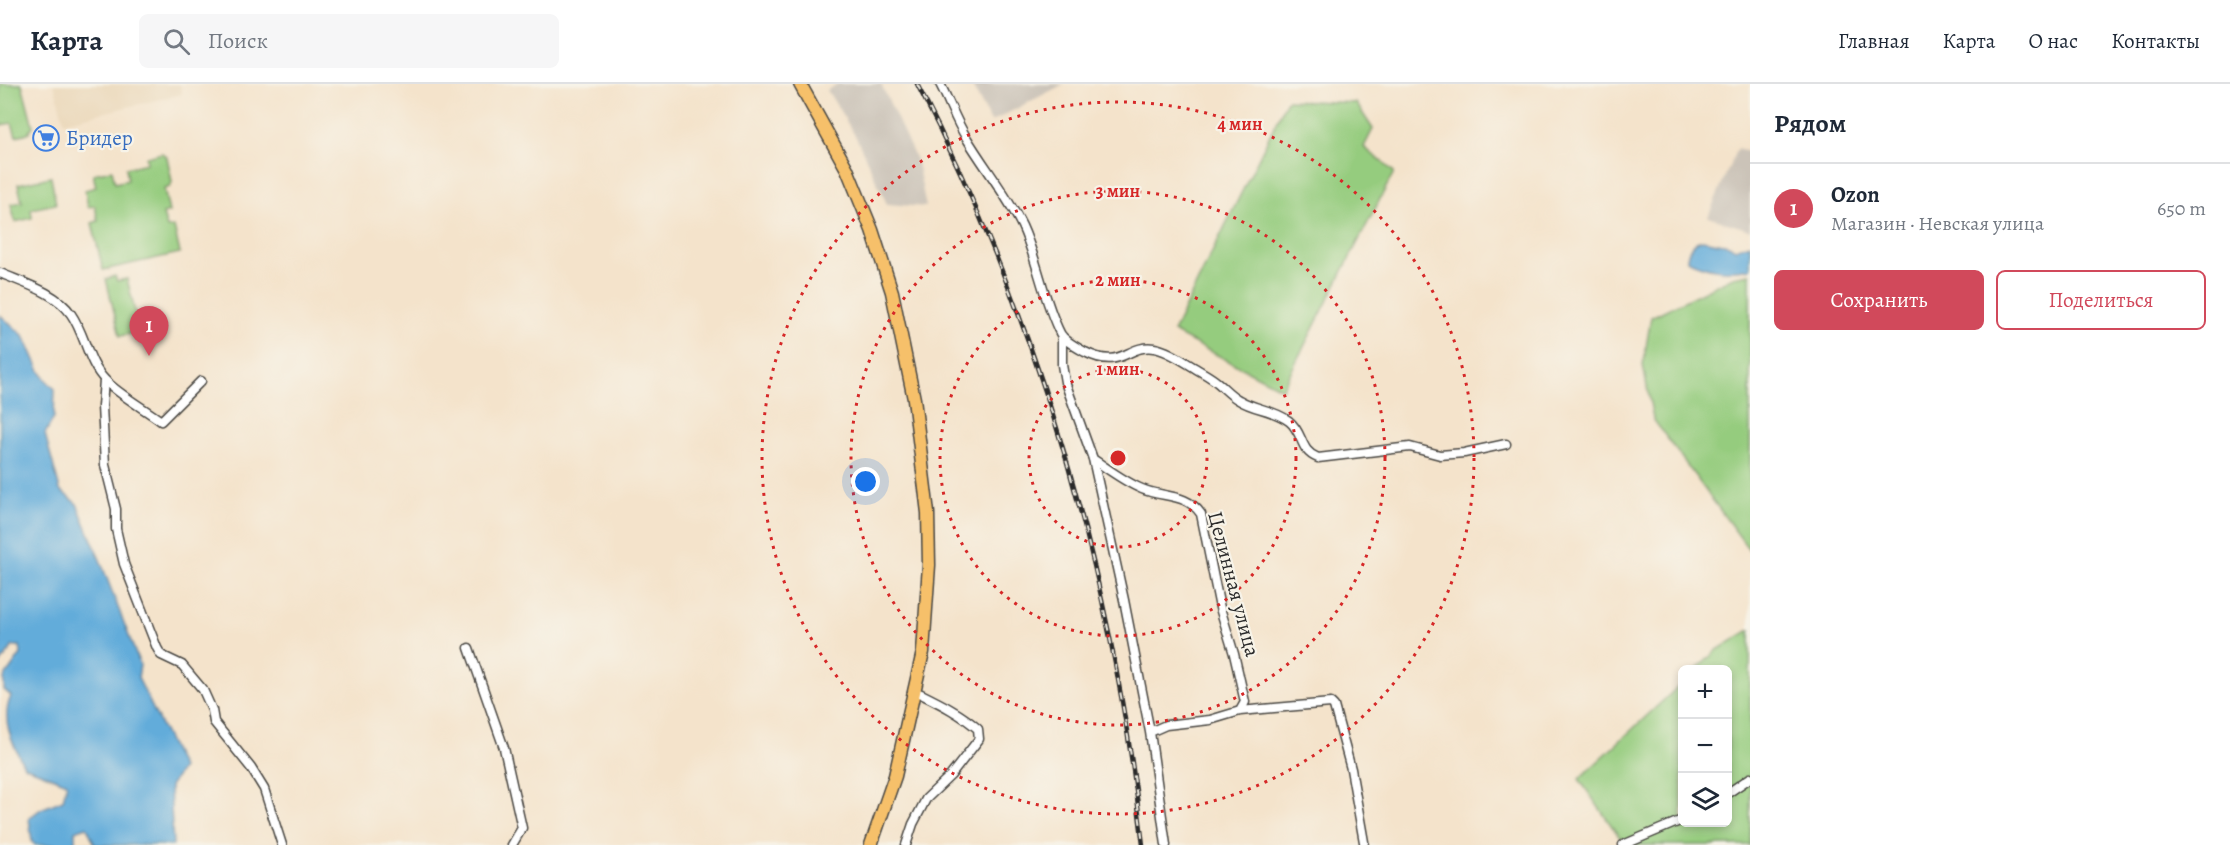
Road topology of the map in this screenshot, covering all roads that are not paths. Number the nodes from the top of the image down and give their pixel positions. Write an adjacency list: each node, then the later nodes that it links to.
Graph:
1 (800, 84): 10 (main road)
2 (940, 84): 4 (street)
3 (0, 273): 5 (street)
4 (1062, 336): 7 (street); 8 (street)
5 (104, 380): 6 (street); 17 (street)
6 (201, 381)
7 (1506, 444)
8 (1093, 459): 11 (street, Целинная улица); 12 (street)
9 (469, 648): 18 (street)
10 (915, 691): 19 (main road); 20 (street)
11 (1240, 711): 12 (street); 16 (street)
12 (1150, 732): 21 (street)
13 (1750, 778): 14 (street)
14 (1732, 791)
15 (1678, 822): 22 (street)
16 (1364, 842)
17 (282, 845)
18 (512, 845)
19 (871, 845)
20 (906, 845)
21 (1166, 845)
22 (1623, 845)

